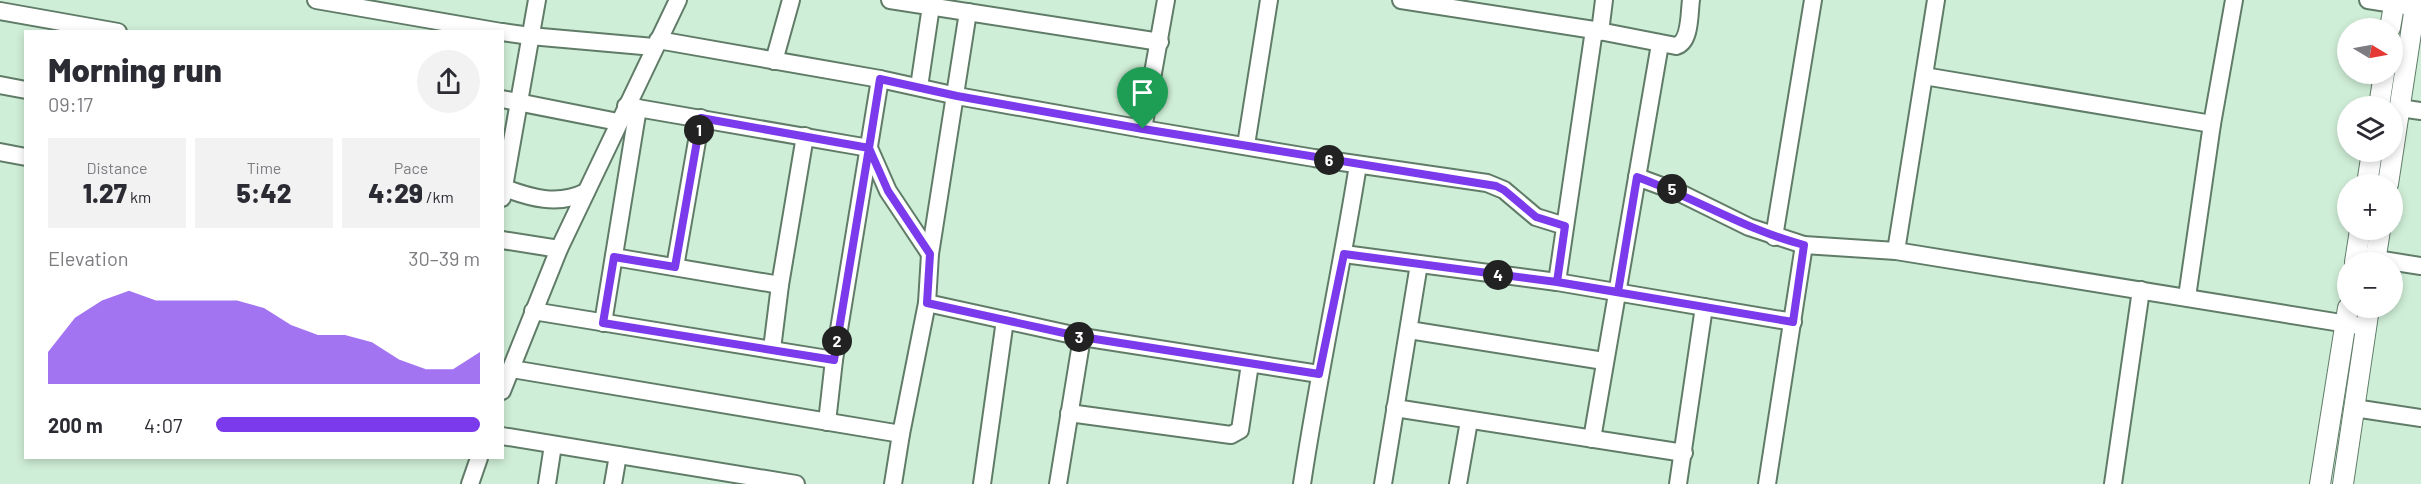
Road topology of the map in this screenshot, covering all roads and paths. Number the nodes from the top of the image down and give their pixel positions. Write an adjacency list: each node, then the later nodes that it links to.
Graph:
1 (316, 0): 22 (street)
2 (537, 0): 25 (street)
3 (678, 0): 27 (street)
4 (790, 0): 29 (street)
5 (890, 0): 17 (street)
6 (1166, 0): 26 (street)
7 (1269, 0): 47 (street)
8 (1401, 0): 23 (street)
9 (1604, 0): 23 (street)
10 (1690, 0): 28 (street)
11 (1814, 0): 56 (street)
12 (1936, 0): 30 (street)
13 (2234, 0): 44 (street)
14 (2368, 0): 15 (street)
15 (2395, 2): 16 (street); 20 (street)
16 (2416, 4): 36 (street)
17 (941, 5): 19 (street); 33 (street)
18 (0, 11): 21 (street)
19 (968, 12): 26 (street); 35 (street)
20 (2392, 18)
21 (107, 30)
22 (490, 30)
23 (1597, 31): 28 (street); 55 (street)
24 (504, 32): 25 (street)
25 (530, 36): 27 (street); 38 (street)
26 (1160, 42): 45 (street)
27 (656, 44): 29 (street); 39 (street)
28 (1660, 44): 52 (street)
29 (774, 61): 31 (street)
30 (1924, 76): 44 (street); 60 (street)
31 (880, 79): 33 (street); 48 (street)
32 (0, 85): 34 (street)
33 (919, 87): 35 (street)
34 (24, 90)
35 (957, 96): 45 (street); 61 (street)
36 (2402, 96)
37 (504, 99): 38 (street)
38 (520, 102): 43 (street); 53 (street)
39 (632, 107): 42 (street); 43 (street); 63 (street)
40 (2403, 108): 41 (street)
41 (2421, 111)
42 (701, 118): 46 (street); 67 (street)
43 (618, 122): 54 (street)
44 (2212, 124): 72 (street)
45 (1143, 129): 47 (street)
46 (805, 136): 48 (street); 69 (street)
47 (1246, 145): 51 (street)
48 (869, 148): 61 (street); 85 (street)
49 (0, 152): 50 (street)
50 (24, 157)
51 (1358, 165): 55 (street); 62 (street)
52 (1637, 177): 56 (street); 71 (street)
53 (504, 191): 54 (street)
54 (586, 192): 59 (street)
55 (1565, 226): 68 (street)
56 (1774, 237): 58 (street)
57 (504, 240): 59 (street)
58 (1804, 245): 60 (street); 80 (street)
59 (559, 249): 75 (street)
60 (1896, 251): 70 (street)
61 (930, 254): 73 (street)
62 (1344, 254): 64 (street); 89 (street)
63 (614, 257): 67 (street); 81 (street)
64 (1419, 264): 68 (street); 82 (street)
65 (2403, 264): 66 (street)
66 (2421, 266)
67 (675, 267): 69 (street)
68 (1557, 282): 71 (street)
69 (780, 285): 84 (street)
70 (2141, 290): 72 (street); 116 (street)
71 (1618, 292): 74 (street); 86 (street)
72 (2187, 297): 76 (street)
73 (927, 303): 79 (street); 97 (street)
74 (1704, 307): 80 (street); 101 (street)
75 (533, 310): 81 (street); 88 (street)
76 (2337, 314)
77 (2347, 318): 117 (street)
78 (2368, 318): 92 (street)
79 (1005, 320): 83 (street); 109 (street)
80 (1793, 322): 115 (street)
81 (603, 323): 84 (street)
82 (1409, 330): 86 (street); 91 (street)
83 (1082, 337): 87 (street); 93 (street)
84 (772, 349): 85 (street)
85 (834, 360): 96 (street)
86 (1604, 361): 99 (street)
87 (1251, 364): 89 (street); 93 (street)
88 (512, 369): 90 (street); 96 (street)
89 (1319, 374): 111 (street)
90 (504, 387)
91 (1395, 408): 95 (street); 112 (street)
92 (2354, 408): 94 (street); 118 (street)
93 (1069, 413): 110 (street)
94 (2421, 418)
95 (1469, 421): 99 (street); 113 (street)
96 (826, 422): 97 (street)
97 (900, 434): 108 (street)
98 (504, 436): 100 (street)
99 (1592, 439): 101 (street)
100 (553, 445): 102 (street); 105 (street)
101 (1684, 453): 114 (street)
102 (618, 455): 106 (street); 107 (street)
103 (479, 459): 104 (street)
104 (470, 484)
105 (547, 484)
106 (613, 484)
107 (796, 484)
108 (893, 484)
109 (982, 484)
110 (1058, 484)
111 (1302, 484)
112 (1383, 484)
113 (1458, 484)
114 (1678, 484)
115 (1767, 484)
116 (2113, 484)
117 (2320, 484)
118 (2343, 484)

